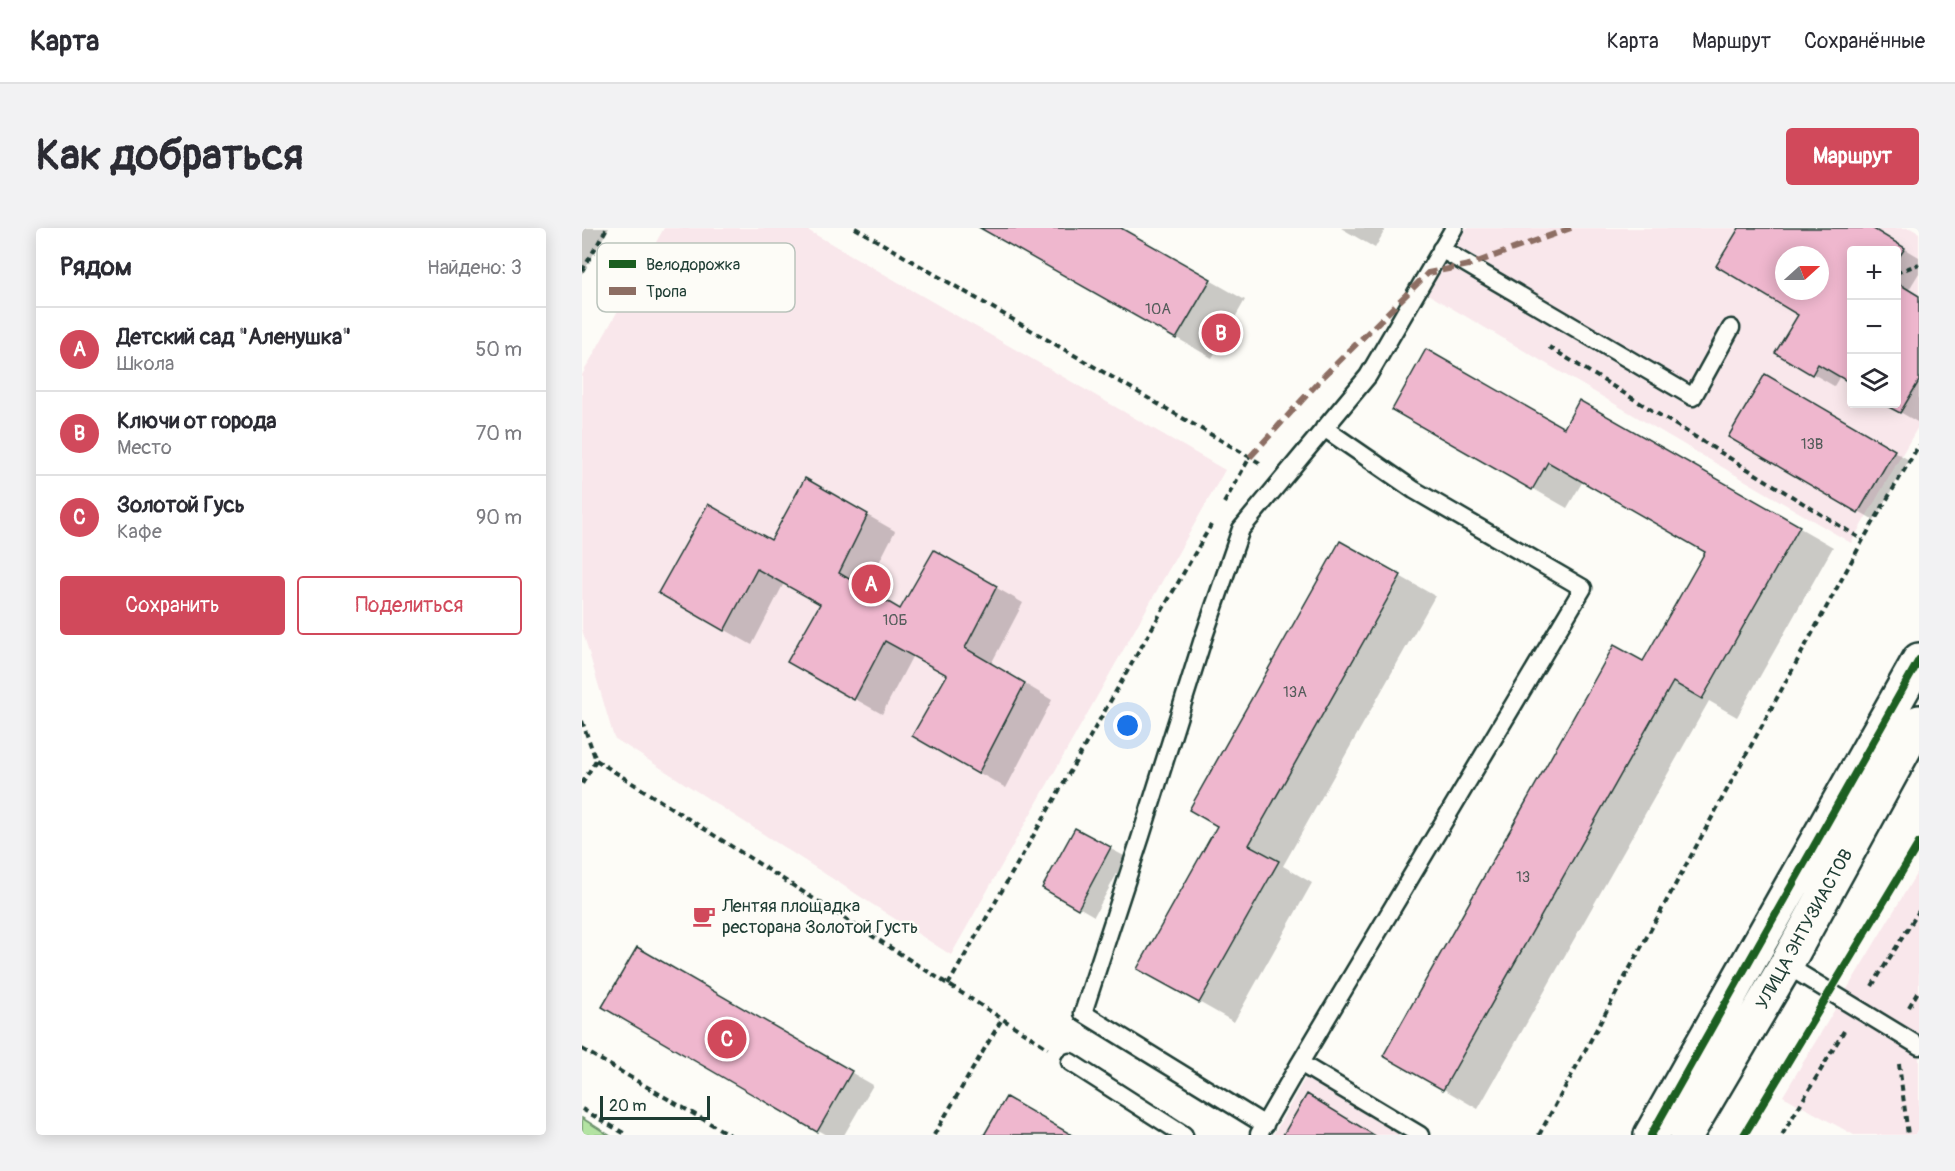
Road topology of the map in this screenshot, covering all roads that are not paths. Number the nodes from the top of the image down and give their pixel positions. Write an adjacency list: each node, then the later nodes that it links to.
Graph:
1 (1454, 228): 2 (lane)
2 (1441, 249): 3 (lane); 4 (lane)
3 (1731, 328)
4 (1324, 428): 10 (lane); 11 (lane)
5 (1919, 660): 14 (street)
6 (1919, 722): 7 (street, УЛИЦА ЭНТУЗИАСТОВ)
7 (1786, 965): 8 (lane); 15 (street, УЛИЦА ЭНТУЗИАСТОВ)
8 (1919, 1046)
9 (1070, 1062): 12 (lane)
10 (1300, 1063): 11 (lane); 13 (lane)
11 (1262, 1130)
12 (1184, 1135)
13 (1420, 1135)
14 (1651, 1135)
15 (1686, 1135)

